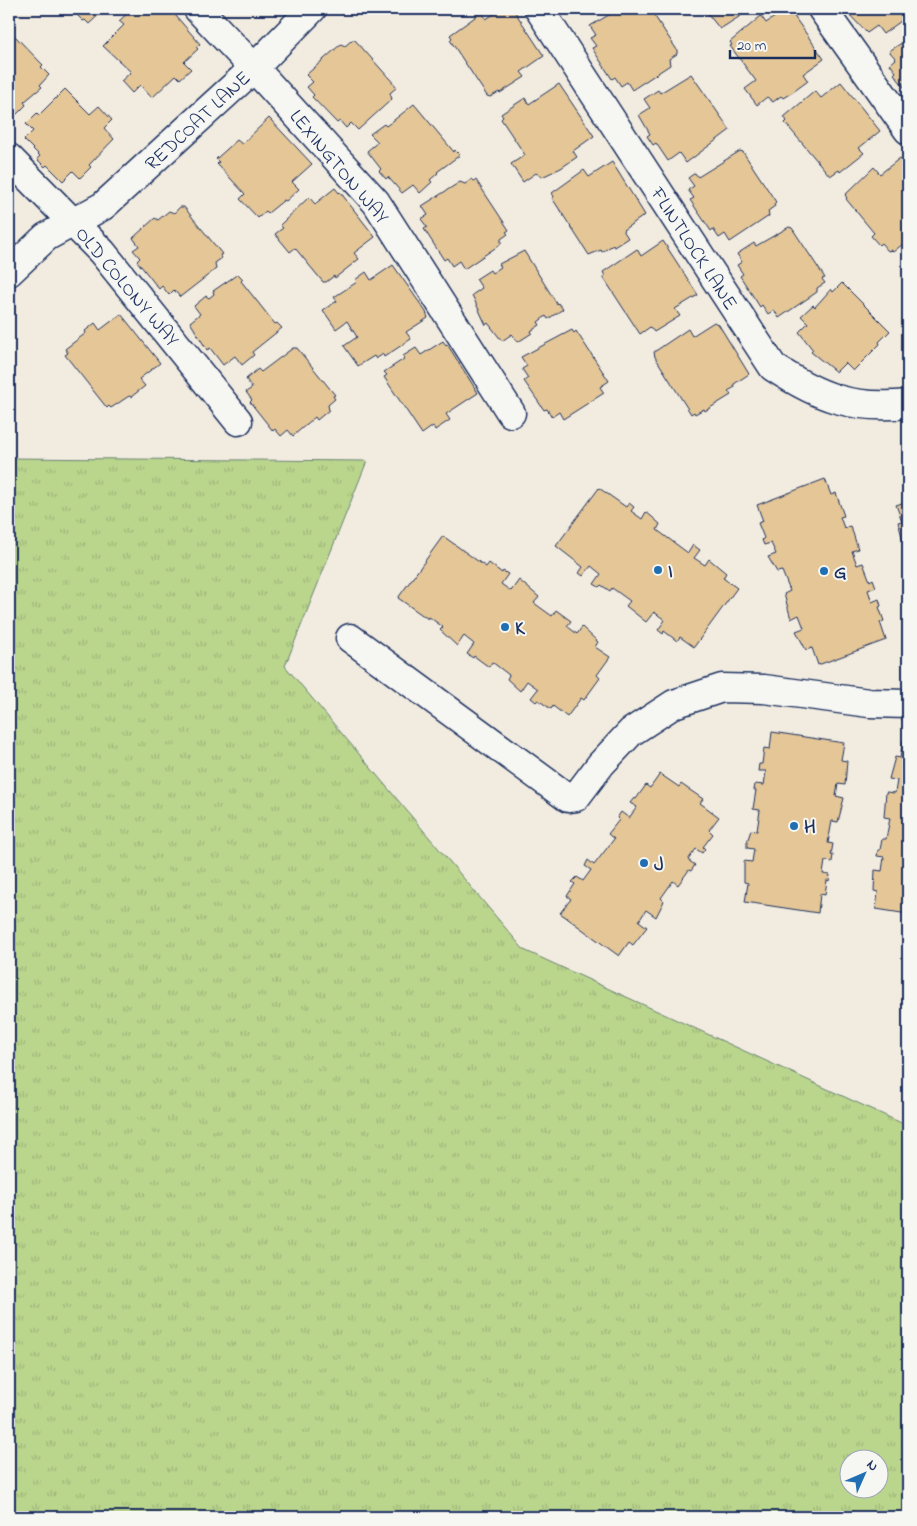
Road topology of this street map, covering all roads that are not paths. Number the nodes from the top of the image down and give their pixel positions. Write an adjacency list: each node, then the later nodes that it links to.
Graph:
1 (198, 9): 5 (street, LEXINGTON WAY)
2 (312, 9): 5 (street, REDCOAT LANE)
3 (539, 9): 10 (street, FLINTLOCK LANE)
4 (822, 9): 6 (street)
5 (254, 68): 8 (street, REDCOAT LANE); 11 (street, LEXINGTON WAY)
6 (908, 130)
7 (9, 158): 8 (street, OLD COLONY WAY)
8 (75, 223): 9 (street, REDCOAT LANE); 12 (street, OLD COLONY WAY)
9 (9, 272)
10 (908, 404)
11 (511, 413)
12 (238, 421)
13 (350, 638): 14 (street)
14 (908, 704)

